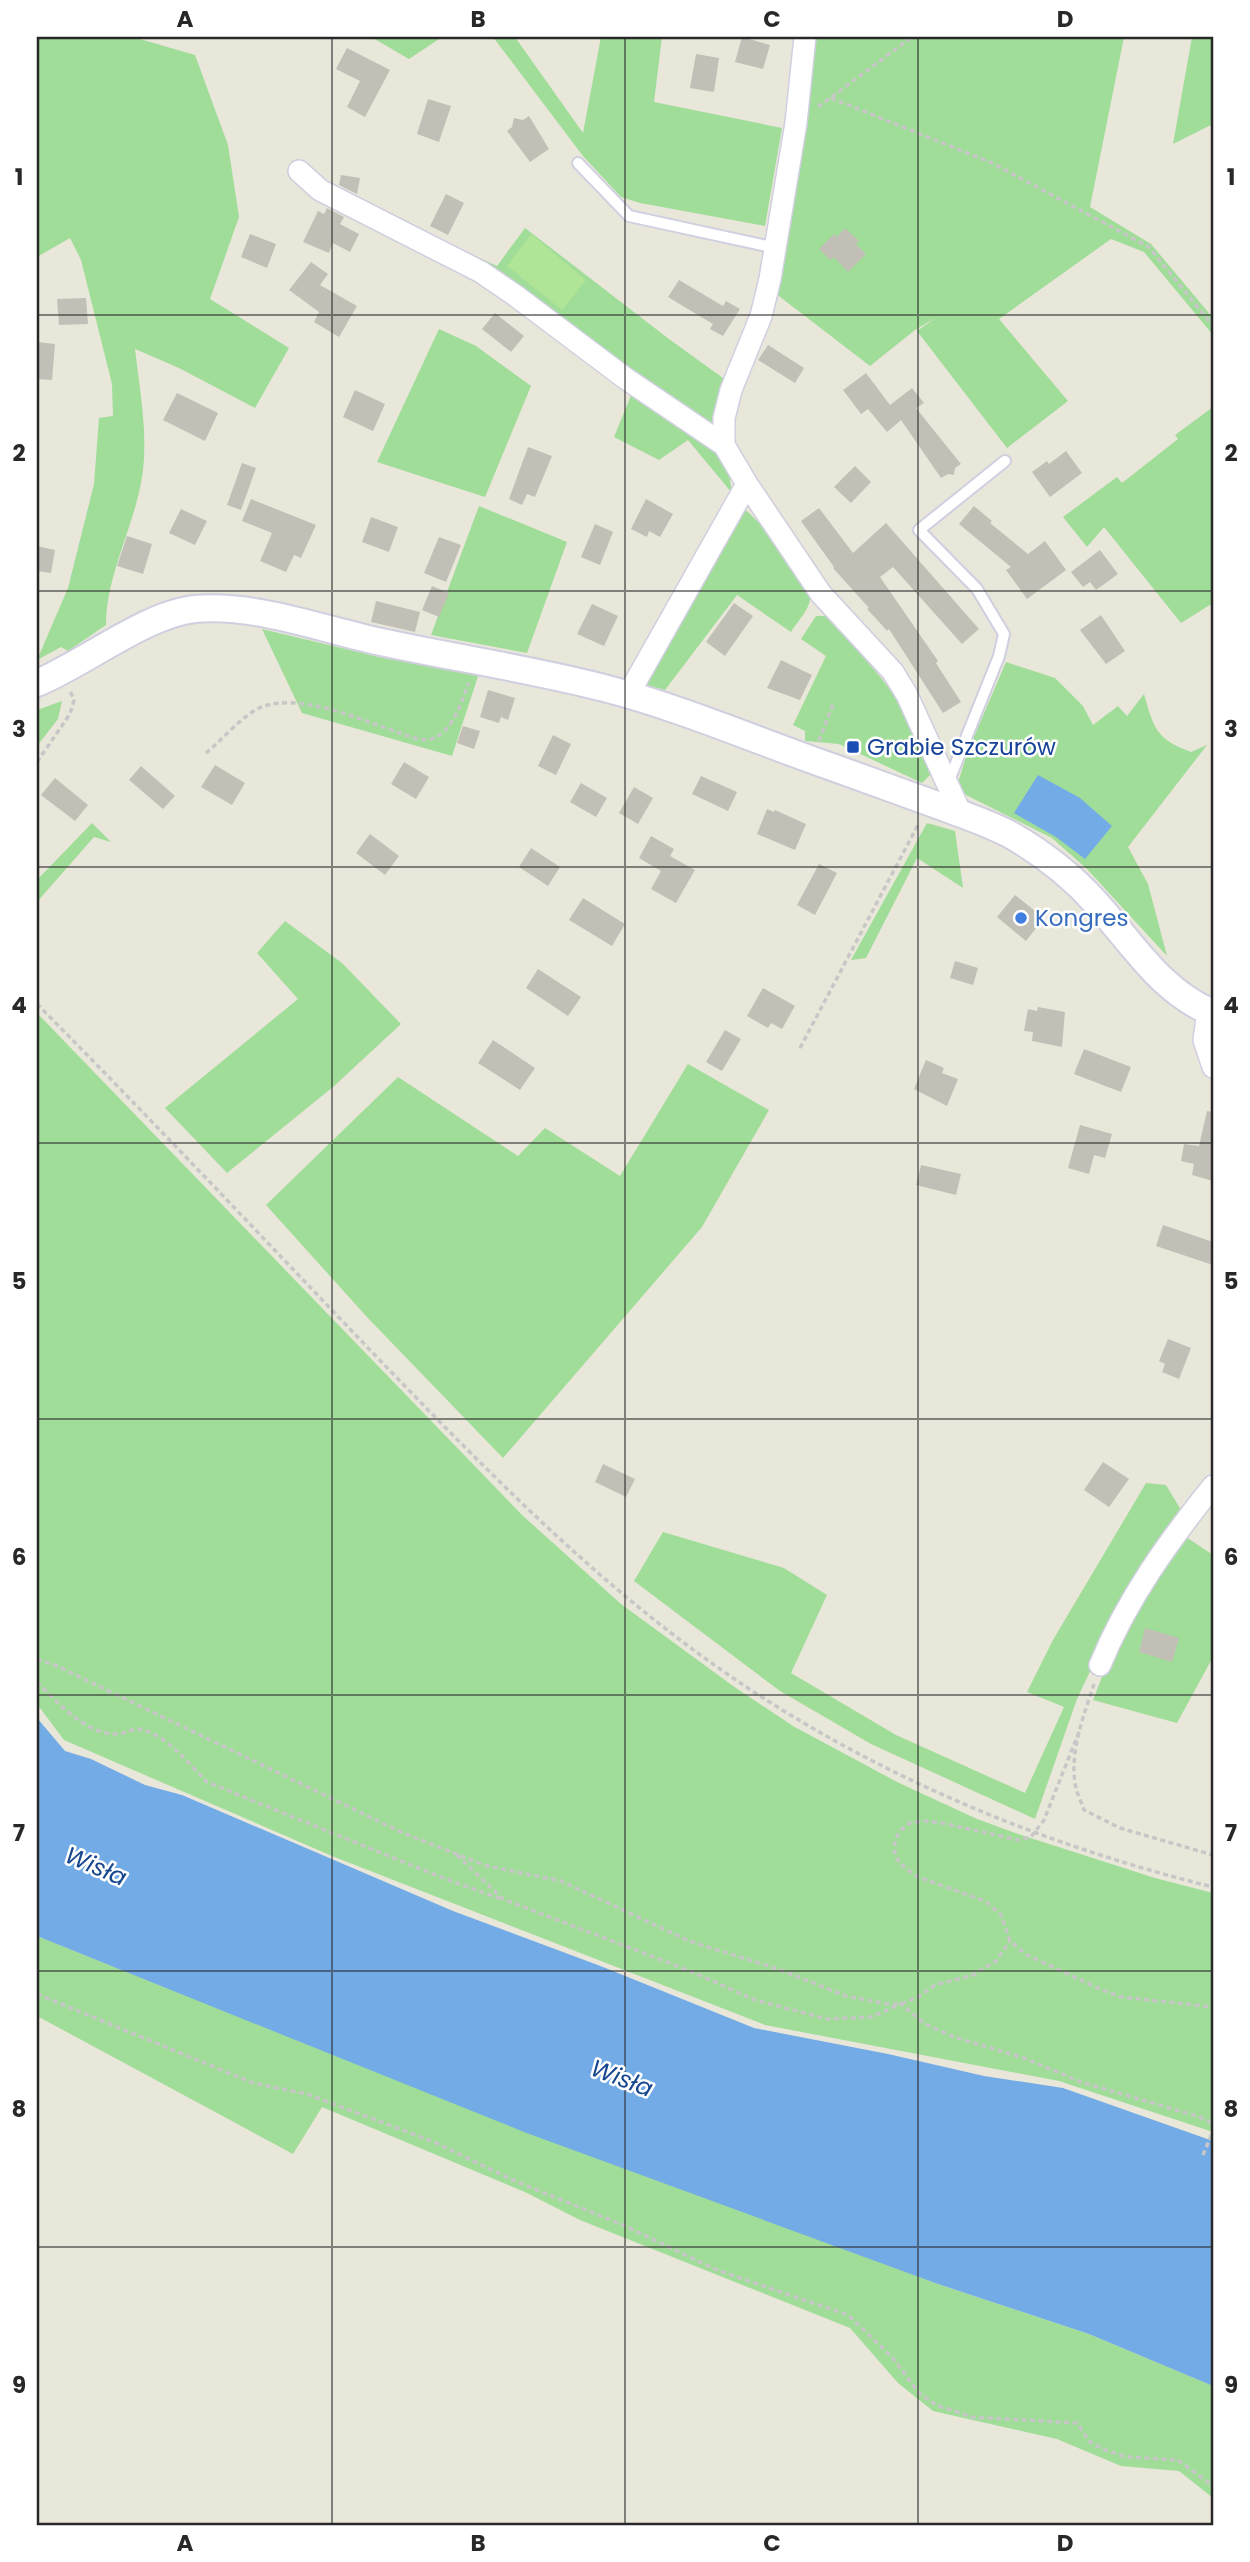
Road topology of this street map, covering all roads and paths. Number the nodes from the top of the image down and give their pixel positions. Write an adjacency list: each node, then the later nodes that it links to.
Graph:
1 (805, 37): 5 (street)
2 (912, 37): 6 (path)
3 (578, 163): 5 (lane)
4 (299, 171): 7 (street)
5 (776, 248): 7 (street)
6 (1213, 326)
7 (723, 445): 9 (street)
8 (1005, 461): 18 (lane)
9 (747, 484): 13 (street); 18 (street)
10 (477, 661): 11 (street); 13 (street); 16 (path)
11 (61, 673): 12 (street); 17 (path)
12 (37, 683)
13 (628, 695): 18 (street)
14 (833, 704): 15 (path)
15 (818, 745)
16 (206, 753)
17 (37, 762)
18 (938, 794): 20 (street); 21 (path)
19 (37, 1004): 28 (path)
20 (1211, 1012): 22 (street)
21 (800, 1048)
22 (1213, 1067)
23 (1213, 1486): 25 (street)
24 (37, 1659): 29 (path)
25 (1100, 1665): 27 (path)
26 (37, 1682): 32 (path)
27 (1079, 1731): 28 (path); 30 (path)
28 (1036, 1833): 31 (path); 33 (path)
29 (456, 1853): 32 (path); 35 (path)
30 (1213, 1855)
31 (1213, 1886)
32 (503, 1899): 35 (path)
33 (1010, 1941): 35 (path); 36 (path)
34 (37, 1994): 40 (path)
35 (901, 2004): 37 (path)
36 (1213, 2007)
37 (1213, 2123)
38 (1213, 2130): 39 (path)
39 (1202, 2155)
40 (1213, 2486)

